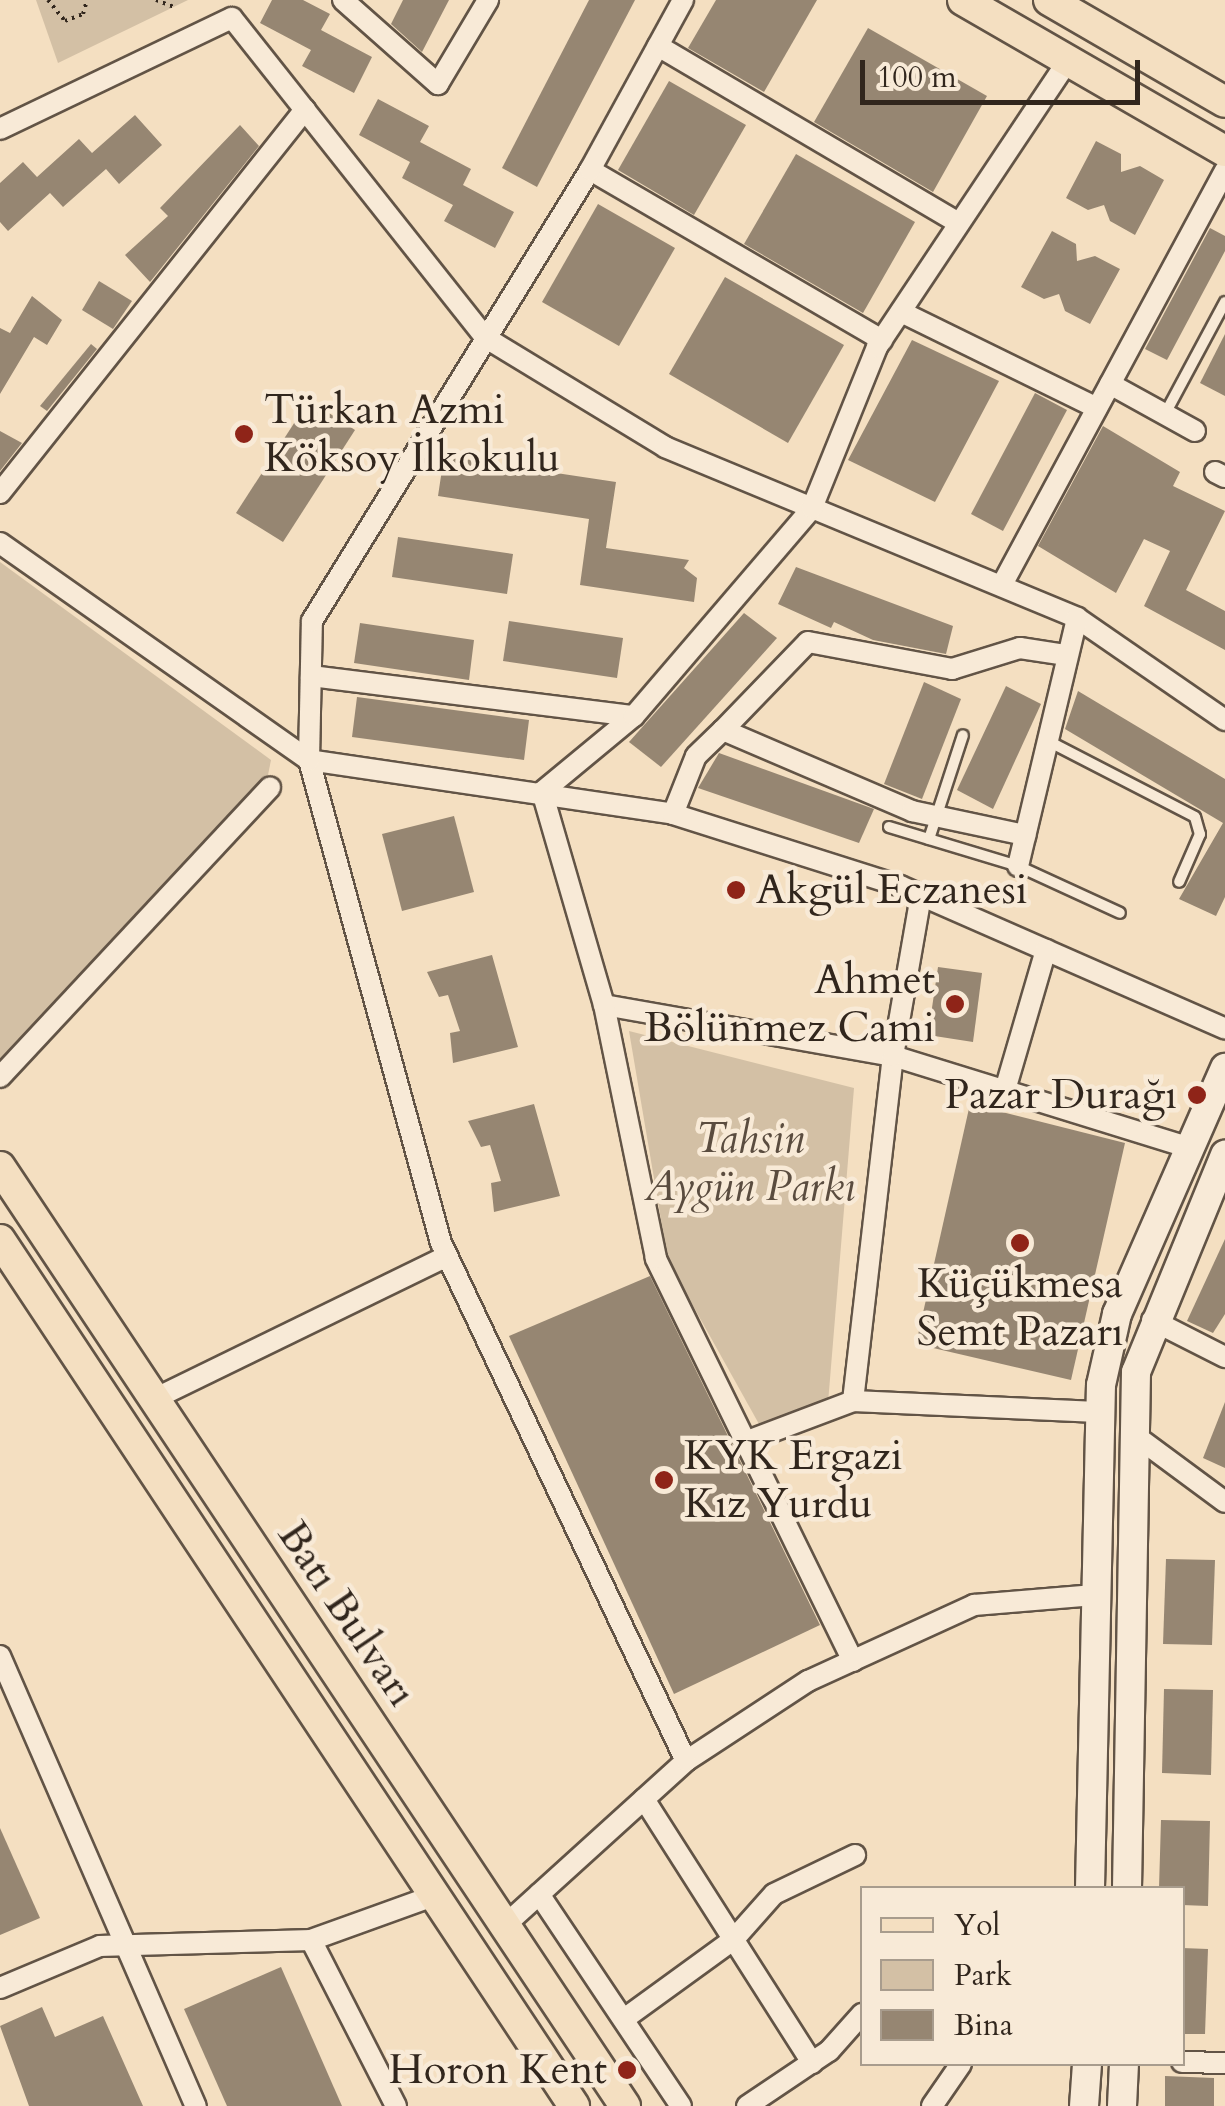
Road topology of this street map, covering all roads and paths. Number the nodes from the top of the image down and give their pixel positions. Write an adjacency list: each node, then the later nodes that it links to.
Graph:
1 (48, 0): 2 (path)
2 (87, 0)
3 (156, 0): 10 (path)
4 (216, 0): 11 (street)
5 (343, 0): 6 (street)
6 (488, 0)
7 (683, 0): 12 (street)
8 (963, 0): 13 (main road)
9 (1049, 0): 14 (main road)
10 (174, 7)
11 (232, 18): 15 (street); 16 (street)
12 (658, 46): 18 (street); 20 (street)
13 (1068, 61): 17 (main road); 20 (street)
14 (1225, 102)
15 (305, 110): 23 (street); 29 (street)
16 (0, 129)
17 (1225, 151)
18 (590, 170): 23 (street); 24 (street)
19 (1225, 171): 25 (street)
20 (959, 224): 22 (street)
21 (1225, 302): 27 (lane)
22 (901, 312): 24 (street); 26 (street)
23 (486, 338): 30 (street); 35 (street)
24 (882, 340): 30 (street)
25 (1110, 384): 26 (street); 27 (street)
26 (1098, 408): 32 (street)
27 (1165, 414): 28 (street)
28 (1195, 431)
29 (0, 493)
30 (812, 508): 32 (street); 36 (street)
31 (0, 542): 41 (street)
32 (1004, 581): 33 (street)
33 (1077, 618): 34 (street); 37 (street)
34 (1066, 656): 38 (street); 40 (street)
35 (311, 676): 36 (street); 41 (street)
36 (634, 716): 43 (street)
37 (1225, 720)
38 (722, 730): 44 (street); 45 (street)
39 (963, 735): 45 (lane)
40 (1048, 741): 47 (street); 50 (lane)
41 (309, 760): 43 (street); 64 (street)
42 (270, 787): 58 (street)
43 (542, 792): 44 (street); 54 (street)
44 (673, 814): 51 (street)
45 (935, 818): 47 (street); 48 (lane)
46 (889, 827): 48 (lane)
47 (1025, 835): 49 (street)
48 (928, 839): 49 (lane)
49 (1018, 866): 52 (lane)
50 (1179, 882)
51 (921, 895): 53 (street); 56 (street)
52 (1120, 913)
53 (1046, 950): 55 (street); 59 (street)
54 (604, 1005): 56 (street); 71 (street)
55 (1225, 1029)
56 (893, 1056): 59 (street); 68 (street)
57 (1225, 1068): 60 (main road)
58 (0, 1077)
59 (1004, 1090): 60 (street)
60 (1190, 1148): 69 (main road)
61 (1225, 1155): 65 (main road)
62 (0, 1167): 67 (main road, Batı Bulvarı)
63 (0, 1240): 82 (main road, Batı Bulvarı)
64 (447, 1256): 67 (street); 76 (street)
65 (1152, 1320): 66 (street); 70 (main road)
66 (1225, 1357)
67 (154, 1399): 83 (main road, Batı Bulvarı)
68 (853, 1401): 69 (street); 71 (street)
69 (1098, 1412): 73 (main road)
70 (1132, 1434): 72 (street); 80 (main road)
71 (750, 1440): 75 (street)
72 (1225, 1502)
73 (1094, 1595): 75 (street); 79 (main road)
74 (0, 1656): 86 (street)
75 (853, 1661): 76 (street)
76 (686, 1761): 77 (street)
77 (644, 1799): 81 (street); 85 (street)
78 (856, 1855): 85 (street)
79 (1090, 1886)
80 (1126, 1886)
81 (539, 1894): 83 (street); 89 (street)
82 (433, 1896): 84 (street); 98 (main road, Batı Bulvarı)
83 (504, 1926): 99 (main road, Batı Bulvarı)
84 (311, 1940): 86 (street); 97 (street)
85 (734, 1940): 89 (street); 91 (street)
86 (125, 1946): 87 (street); 96 (street)
87 (0, 1988)
88 (860, 2016): 91 (street)
89 (624, 2018): 100 (street)
90 (1185, 2062): 92 (street)
91 (812, 2063): 101 (street)
92 (1225, 2063)
93 (960, 2066): 102 (street)
94 (1087, 2066): 103 (main road)
95 (1124, 2066): 104 (main road)
96 (196, 2106)
97 (396, 2106)
98 (574, 2106)
99 (626, 2106)
100 (682, 2106)
101 (747, 2106)
102 (932, 2106)
103 (1084, 2106)
104 (1122, 2106)

